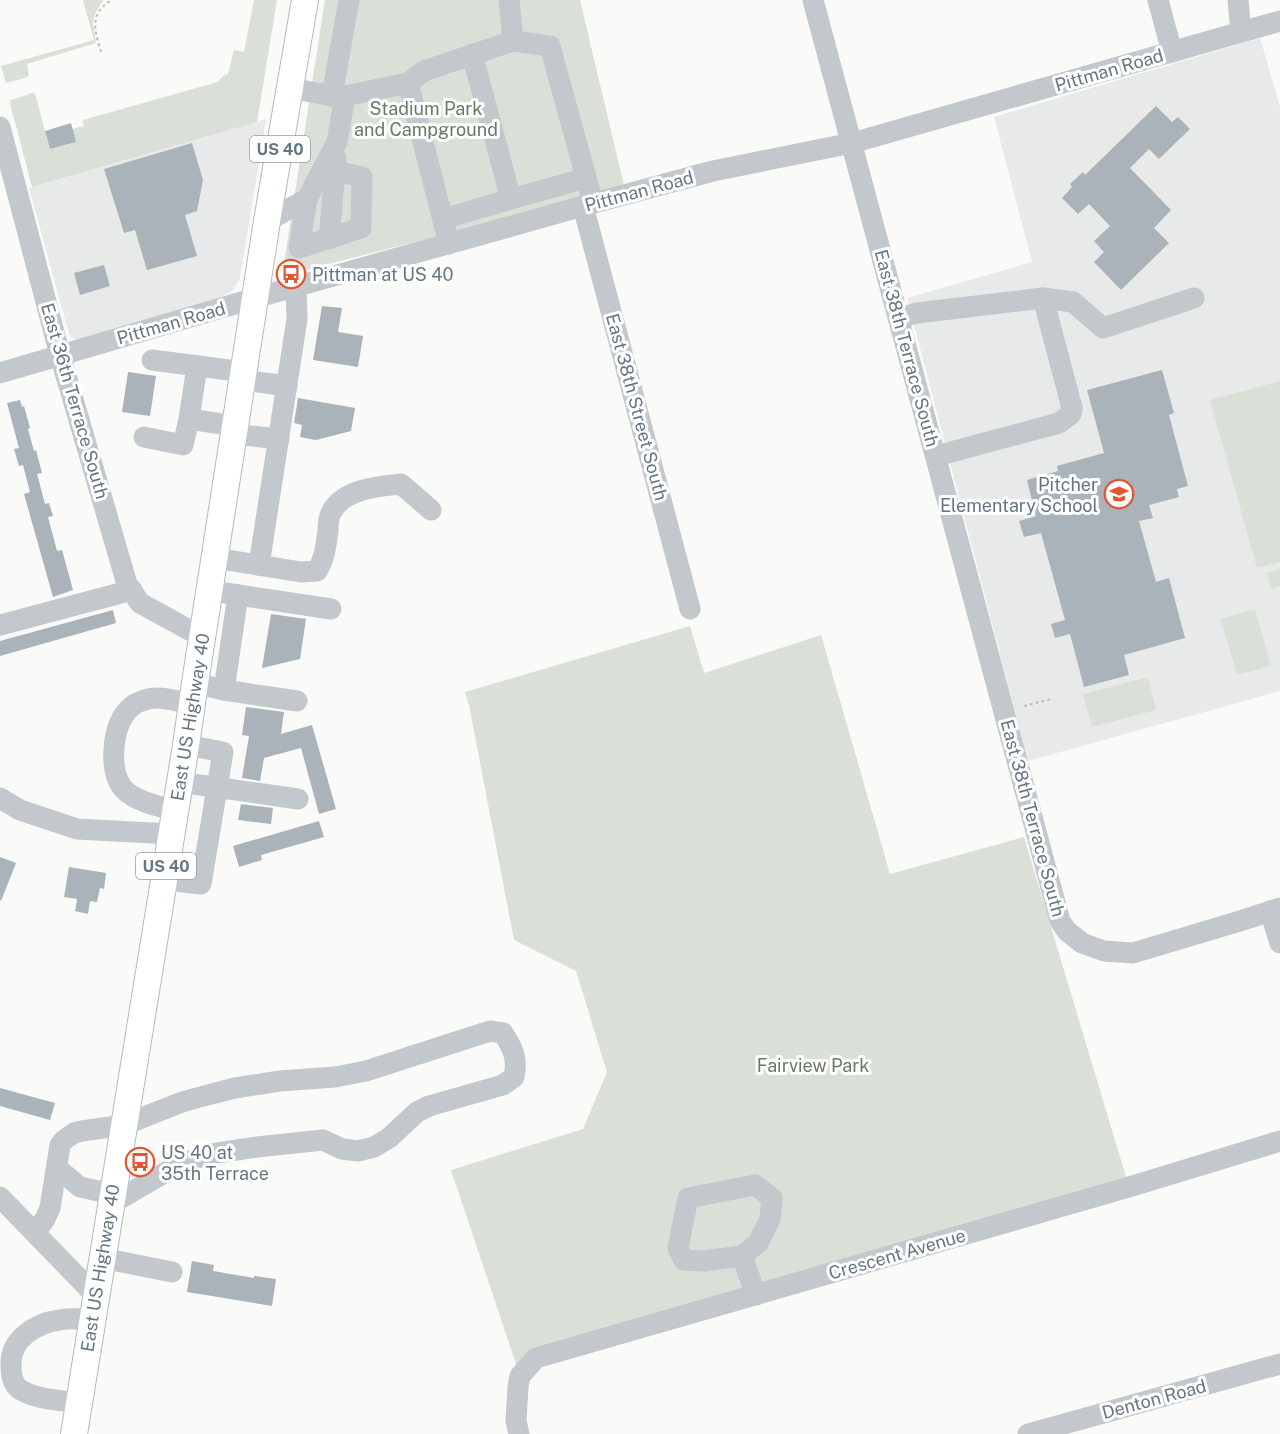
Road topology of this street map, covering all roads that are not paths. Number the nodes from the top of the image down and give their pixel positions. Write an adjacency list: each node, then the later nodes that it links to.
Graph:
1 (305, 0): 13 (main road, East US Highway 40 / US 40)
2 (349, 0): 14 (street)
3 (509, 0): 9 (street)
4 (813, 0): 17 (street, East 38th Terrace South)
5 (1158, 0): 10 (street)
6 (1238, 0): 8 (street)
7 (1280, 21): 8 (street, Pittman Road)
8 (1241, 32): 10 (street, Pittman Road)
9 (513, 41): 11 (street); 19 (street, East 38th Street South)
10 (1172, 52): 17 (street, Pittman Road)
11 (472, 54): 12 (street); 21 (street)
12 (408, 83): 14 (street); 23 (street)
13 (290, 88): 14 (street); 24 (main road, East US Highway 40 / US 40)
14 (338, 96): 16 (street)
15 (0, 127): 32 (street, East 36th Terrace South)
16 (338, 142): 18 (street); 20 (street)
17 (852, 143): 22 (street, Pittman Road); 31 (street, East 38th Terrace South)
18 (335, 171): 25 (street); 25 (street)
19 (586, 178): 21 (street); 22 (street, East 38th Street South)
20 (308, 199): 24 (street); 25 (street)
21 (511, 200): 23 (street)
22 (588, 205): 26 (street, Pittman Road); 50 (street, East 38th Street South)
23 (442, 219): 26 (street)
24 (267, 221): 28 (main road, East US Highway 40 / US 40)
25 (329, 239)
26 (449, 244): 27 (street, Pittman Road)
27 (296, 287): 28 (street, Pittman Road); 37 (street)
28 (255, 298): 32 (street, Pittman Road); 36 (main road, East US Highway 40 / US 40)
29 (1042, 298): 30 (street); 31 (street); 42 (street)
30 (1194, 298)
31 (899, 318): 42 (street, East 38th Terrace South)
32 (60, 356): 35 (street, Pittman Road); 46 (street, East 36th Terrace South)
33 (152, 360): 34 (street)
34 (197, 366): 36 (street); 38 (street)
35 (0, 373)
36 (243, 376): 37 (street); 39 (main road, East US Highway 40 / US 40)
37 (287, 386): 41 (street)
38 (189, 419): 39 (street); 40 (street)
39 (235, 430): 41 (street); 44 (main road, East US Highway 40 / US 40)
40 (144, 437)
41 (279, 439): 45 (street)
42 (936, 456): 63 (street, East 38th Terrace South)
43 (431, 510): 45 (street)
44 (215, 558): 45 (street); 47 (main road, East US Highway 40 / US 40)
45 (259, 565)
46 (132, 590): 51 (street); 52 (street, East 36th Terrace South)
47 (209, 591): 48 (street); 52 (main road, East US Highway 40 / US 40)
48 (238, 595): 49 (street); 53 (street)
49 (331, 609)
50 (690, 609)
51 (0, 625)
52 (202, 637): 54 (main road, East US Highway 40 / US 40)
53 (224, 690): 54 (street); 55 (street)
54 (193, 694): 56 (main road, East US Highway 40 / US 40); 61 (street)
55 (297, 701)
56 (186, 745): 57 (main road, East US Highway 40 / US 40); 58 (street)
57 (179, 782): 58 (street); 61 (main road, East US Highway 40 / US 40)
58 (216, 787): 60 (street); 62 (street)
59 (0, 798): 61 (street)
60 (298, 799)
61 (173, 822): 62 (main road, East US Highway 40 / US 40)
62 (164, 880): 65 (main road, East US Highway 40 / US 40)
63 (1275, 909): 64 (street)
64 (1280, 943)
65 (124, 1125): 67 (street); 69 (main road, East US Highway 40 / US 40); 69 (street)
66 (1280, 1141): 74 (street, Crescent Avenue)
67 (57, 1168): 69 (street); 70 (street)
68 (0, 1197): 70 (street)
69 (112, 1199): 72 (main road, East US Highway 40 / US 40)
70 (35, 1233): 75 (street)
71 (742, 1256): 71 (street); 74 (street)
72 (102, 1258): 73 (street); 75 (main road, East US Highway 40 / US 40)
73 (172, 1272)
74 (756, 1295): 79 (street, Crescent Avenue)
75 (94, 1308): 77 (main road, East US Highway 40 / US 40); 77 (street)
76 (1280, 1365): 80 (street, Denton Road)
77 (79, 1402): 78 (main road, East US Highway 40 / US 40)
78 (74, 1434)
79 (519, 1434)
80 (1028, 1434)

